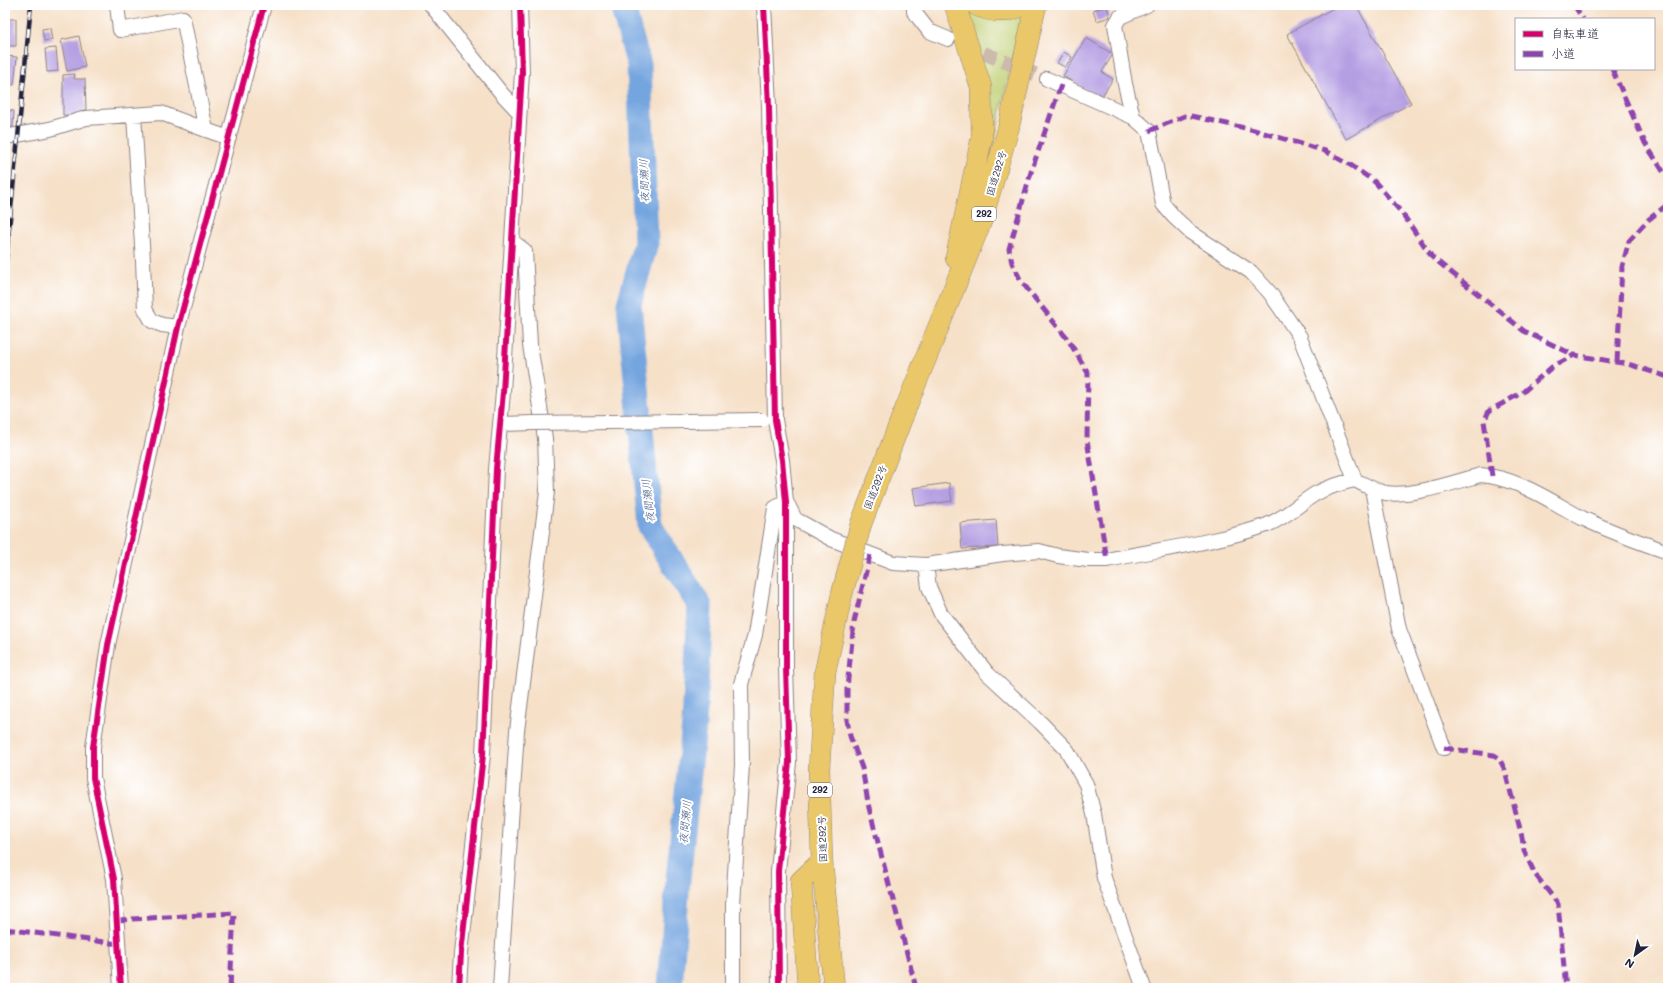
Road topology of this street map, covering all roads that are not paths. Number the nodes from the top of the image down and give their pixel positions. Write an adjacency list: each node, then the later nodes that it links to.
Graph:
1 (117, 5): 16 (street)
2 (264, 5): 18 (street)
3 (431, 5): 13 (street)
4 (520, 5): 13 (street)
5 (764, 5): 22 (street)
6 (914, 5): 11 (street)
7 (955, 5): 20 (highway)
8 (976, 5): 10 (highway)
9 (1147, 5): 15 (street)
10 (1034, 7): 20 (highway, 国道292号 / 292)
11 (948, 39)
12 (1047, 79): 15 (street)
13 (519, 112): 19 (street)
14 (134, 115): 16 (street); 17 (street); 21 (street)
15 (1133, 117): 24 (street)
16 (206, 130): 18 (street)
17 (5, 137)
18 (229, 138): 21 (street)
19 (512, 241): 23 (street); 33 (street)
20 (943, 317): 30 (highway, 国道292号 / 292, bridge)
21 (178, 327): 31 (street)
22 (769, 420): 23 (street, bridge); 26 (street)
23 (500, 424): 32 (street)
24 (1355, 480): 25 (street); 28 (street)
25 (1372, 489): 27 (street); 29 (street)
26 (786, 502): 28 (street); 34 (street); 35 (street)
27 (1668, 552)
28 (926, 565): 38 (street)
29 (1444, 748)
30 (822, 861): 36 (highway); 37 (highway, 国道292号 / 292)
31 (121, 988)
32 (459, 988)
33 (500, 988)
34 (733, 988)
35 (779, 988)
36 (808, 988)
37 (834, 988)
38 (1144, 988)

